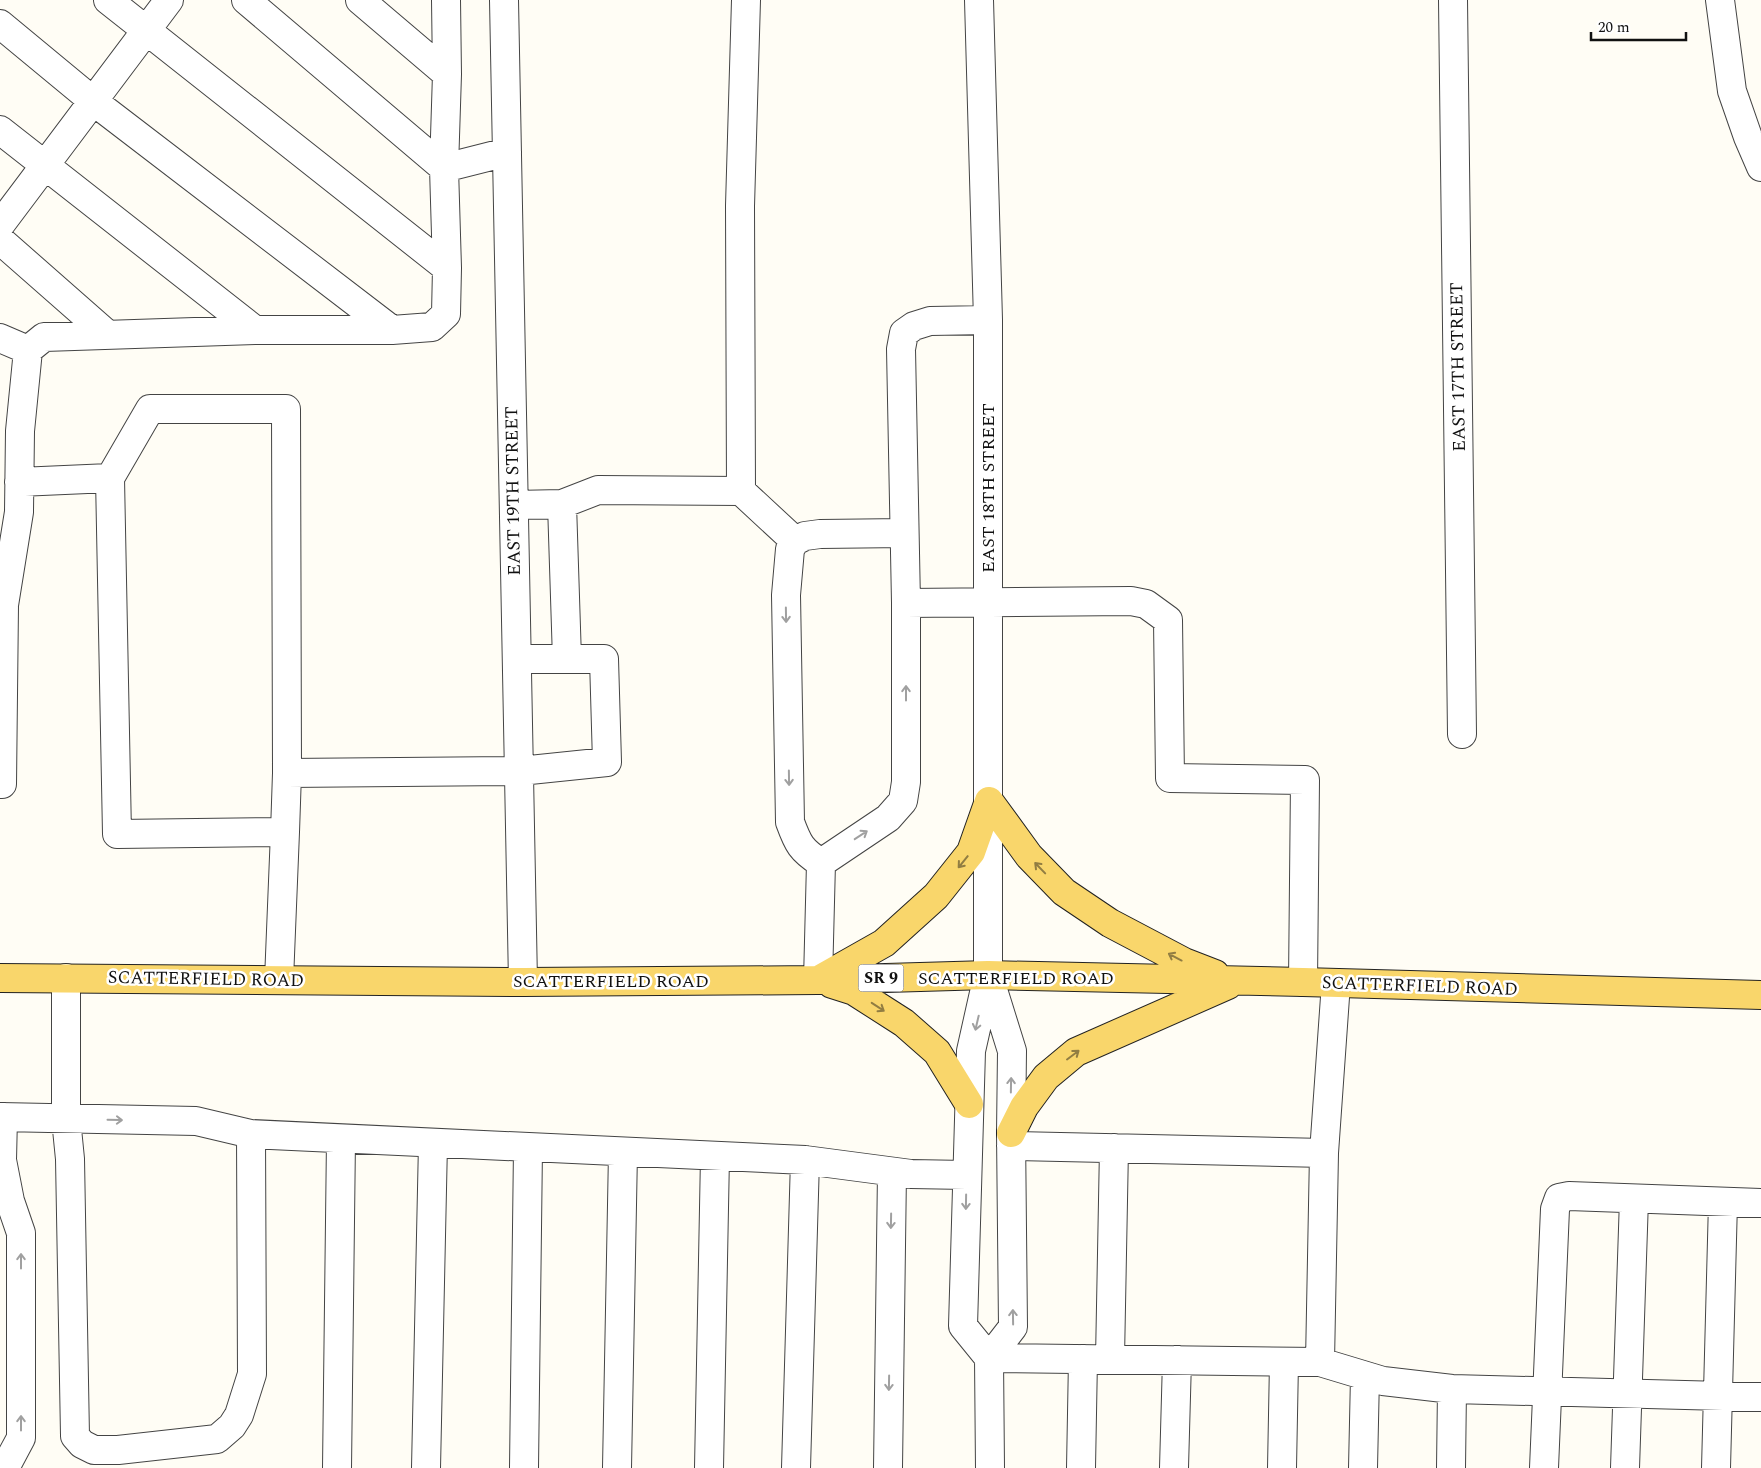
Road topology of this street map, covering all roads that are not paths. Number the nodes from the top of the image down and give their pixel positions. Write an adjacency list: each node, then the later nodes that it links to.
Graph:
1 (108, 0): 12 (street)
2 (169, 0): 12 (street)
3 (246, 0): 19 (street)
4 (360, 0): 13 (street)
5 (446, 0): 13 (street)
6 (504, 0): 16 (street, EAST 19TH STREET)
7 (746, 0): 32 (street)
8 (980, 0): 23 (street, EAST 18TH STREET)
9 (1453, 0): 43 (street, EAST 17TH STREET)
10 (1720, 0): 18 (street)
11 (0, 24): 14 (street)
12 (146, 30): 14 (street); 22 (street)
13 (448, 74): 19 (street)
14 (93, 101): 17 (street); 25 (street)
15 (0, 130): 17 (street)
16 (506, 152): 19 (street); 34 (street, EAST 19TH STREET)
17 (45, 165): 20 (street); 24 (street)
18 (1761, 167)
19 (444, 168): 22 (street)
20 (0, 225)
21 (0, 240): 26 (street)
22 (447, 268): 25 (street)
23 (988, 320): 36 (street); 39 (street, EAST 18TH STREET)
24 (255, 330): 25 (street); 26 (street)
25 (392, 330)
26 (108, 335): 28 (street)
27 (0, 338): 28 (street)
28 (28, 350): 29 (street)
29 (10, 430): 31 (street)
30 (110, 478): 31 (street); 45 (street); 48 (street)
31 (19, 482): 35 (street)
32 (742, 491): 33 (street); 37 (street)
33 (562, 504): 34 (street); 42 (street)
34 (514, 505): 41 (street, EAST 19TH STREET)
35 (10, 512): 40 (street)
36 (904, 533): 37 (street); 38 (street)
37 (792, 554): 49 (street, one-way to 49)
38 (906, 602): 39 (street); 49 (street, one-way to 38)
39 (987, 602): 47 (street, EAST 18TH STREET); 57 (street)
40 (2, 605): 46 (street)
41 (517, 659): 42 (street); 44 (street, EAST 19TH STREET)
42 (567, 659): 44 (street)
43 (1462, 734)
44 (520, 771): 45 (street); 56 (street, EAST 19TH STREET)
45 (287, 773): 48 (street)
46 (0, 784)
47 (988, 801): 50 (street, EAST 18TH STREET); 54 (main road, one-way to 54); 55 (main road, one-way to 47)
48 (285, 832): 53 (street)
49 (821, 863): 54 (street)
50 (988, 976): 54 (main road, SCATTERFIELD ROAD / SR 9); 55 (main road, SCATTERFIELD ROAD / SR 9); 60 (street, one-way to 60); 65 (street, one-way to 50)
51 (0, 978): 52 (main road, SCATTERFIELD ROAD / SR 9)
52 (66, 978): 53 (main road, SCATTERFIELD ROAD / SR 9); 62 (street)
53 (279, 980): 56 (main road, SCATTERFIELD ROAD / SR 9)
54 (818, 980): 56 (main road, SCATTERFIELD ROAD / SR 9); 60 (main road, one-way to 60)
55 (1236, 981): 57 (main road, SCATTERFIELD ROAD / SR 9); 65 (main road, one-way to 55)
56 (523, 982)
57 (1303, 982): 58 (main road, SCATTERFIELD ROAD / SR 9)
58 (1336, 983): 59 (main road, SCATTERFIELD ROAD / SR 9); 70 (street)
59 (1761, 995)
60 (969, 1104): 74 (street)
61 (1, 1117): 62 (street); 90 (street, one-way to 61)
62 (66, 1119): 63 (street, one-way to 63); 63 (street)
63 (251, 1134): 64 (street)
64 (341, 1138): 66 (street); 91 (street)
65 (1011, 1139): 68 (street); 78 (street, one-way to 65)
66 (433, 1143): 67 (street); 92 (street)
67 (528, 1148): 69 (street); 93 (street)
68 (1114, 1148): 70 (street); 80 (street)
69 (623, 1152): 71 (street); 94 (street)
70 (1324, 1153): 83 (street)
71 (715, 1156): 72 (street); 95 (street)
72 (805, 1160): 73 (street); 96 (street)
73 (892, 1172): 74 (street); 97 (street, one-way to 97)
74 (966, 1175): 78 (street, one-way to 78)
75 (1634, 1199): 76 (street); 86 (street); 87 (street)
76 (1723, 1202): 77 (street); 88 (street)
77 (1761, 1204)
78 (989, 1358): 79 (street); 98 (street)
79 (1083, 1359): 80 (street); 99 (street)
80 (1110, 1359): 81 (street)
81 (1177, 1360): 82 (street); 100 (street)
82 (1284, 1362): 83 (street); 101 (street)
83 (1320, 1362): 84 (street)
84 (1365, 1376): 85 (street); 102 (street)
85 (1452, 1389): 86 (street); 103 (street)
86 (1546, 1393): 87 (street); 104 (street)
87 (1628, 1394): 88 (street); 105 (street)
88 (1718, 1396): 89 (street); 106 (street)
89 (1761, 1397)
90 (5, 1468)
91 (337, 1468)
92 (426, 1468)
93 (524, 1468)
94 (617, 1468)
95 (709, 1468)
96 (796, 1468)
97 (888, 1468)
98 (990, 1468)
99 (1081, 1468)
100 (1174, 1468)
101 (1282, 1468)
102 (1363, 1468)
103 (1451, 1468)
104 (1544, 1468)
105 (1625, 1468)
106 (1716, 1468)

